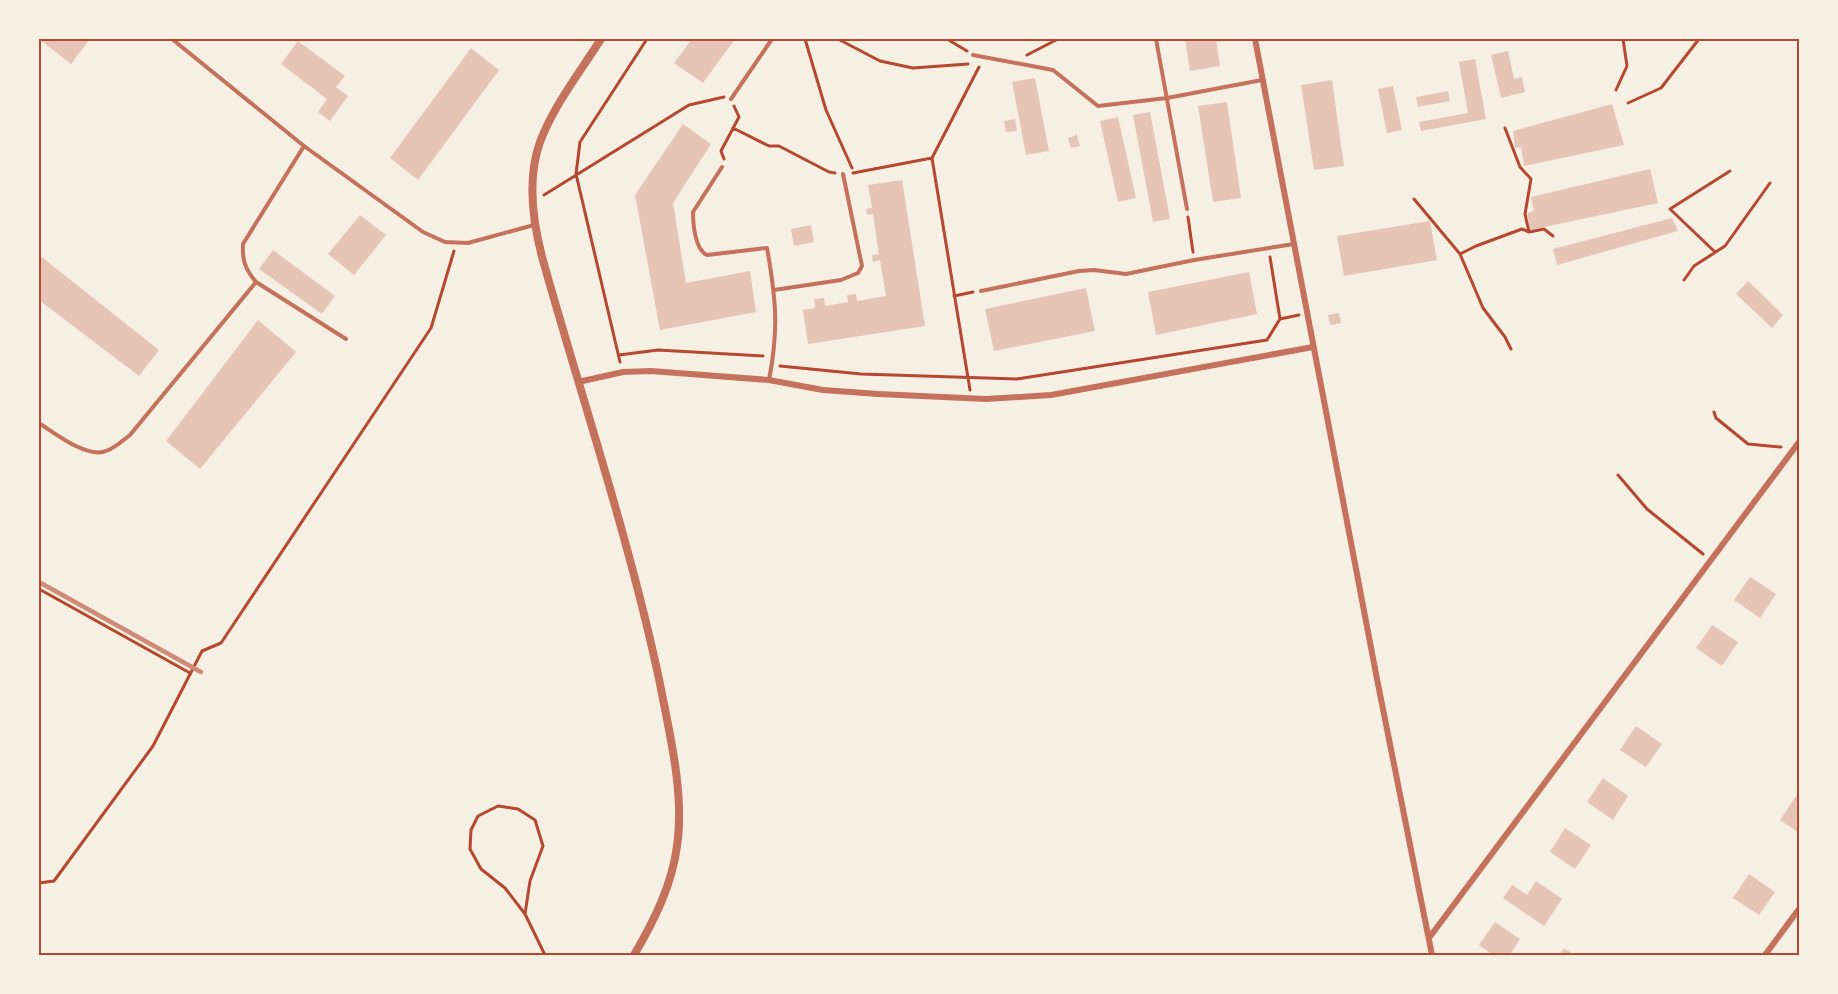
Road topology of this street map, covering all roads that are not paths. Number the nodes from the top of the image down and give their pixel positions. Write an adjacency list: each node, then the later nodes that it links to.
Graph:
1 (172, 39): 10 (lane)
2 (601, 39): 14 (street)
3 (772, 39): 9 (lane)
4 (1156, 39): 8 (lane)
5 (1255, 39): 7 (street)
6 (973, 55): 8 (lane)
7 (1263, 80): 8 (lane); 15 (street)
8 (1167, 98): 13 (lane)
9 (731, 99)
10 (304, 146): 14 (lane); 16 (lane)
11 (723, 166): 17 (lane)
12 (843, 174): 17 (lane)
13 (1187, 209)
14 (534, 225): 22 (street)
15 (1295, 244): 18 (lane); 20 (street)
16 (256, 282): 19 (lane); 23 (lane)
17 (774, 290): 21 (lane)
18 (981, 291)
19 (346, 339)
20 (1313, 347): 21 (street); 26 (street)
21 (769, 380): 22 (street)
22 (578, 382): 27 (street)
23 (39, 423)
24 (1797, 445): 26 (street)
25 (1799, 909): 29 (street)
26 (1429, 938): 28 (street)
27 (634, 955)
28 (1432, 955)
29 (1765, 955)

